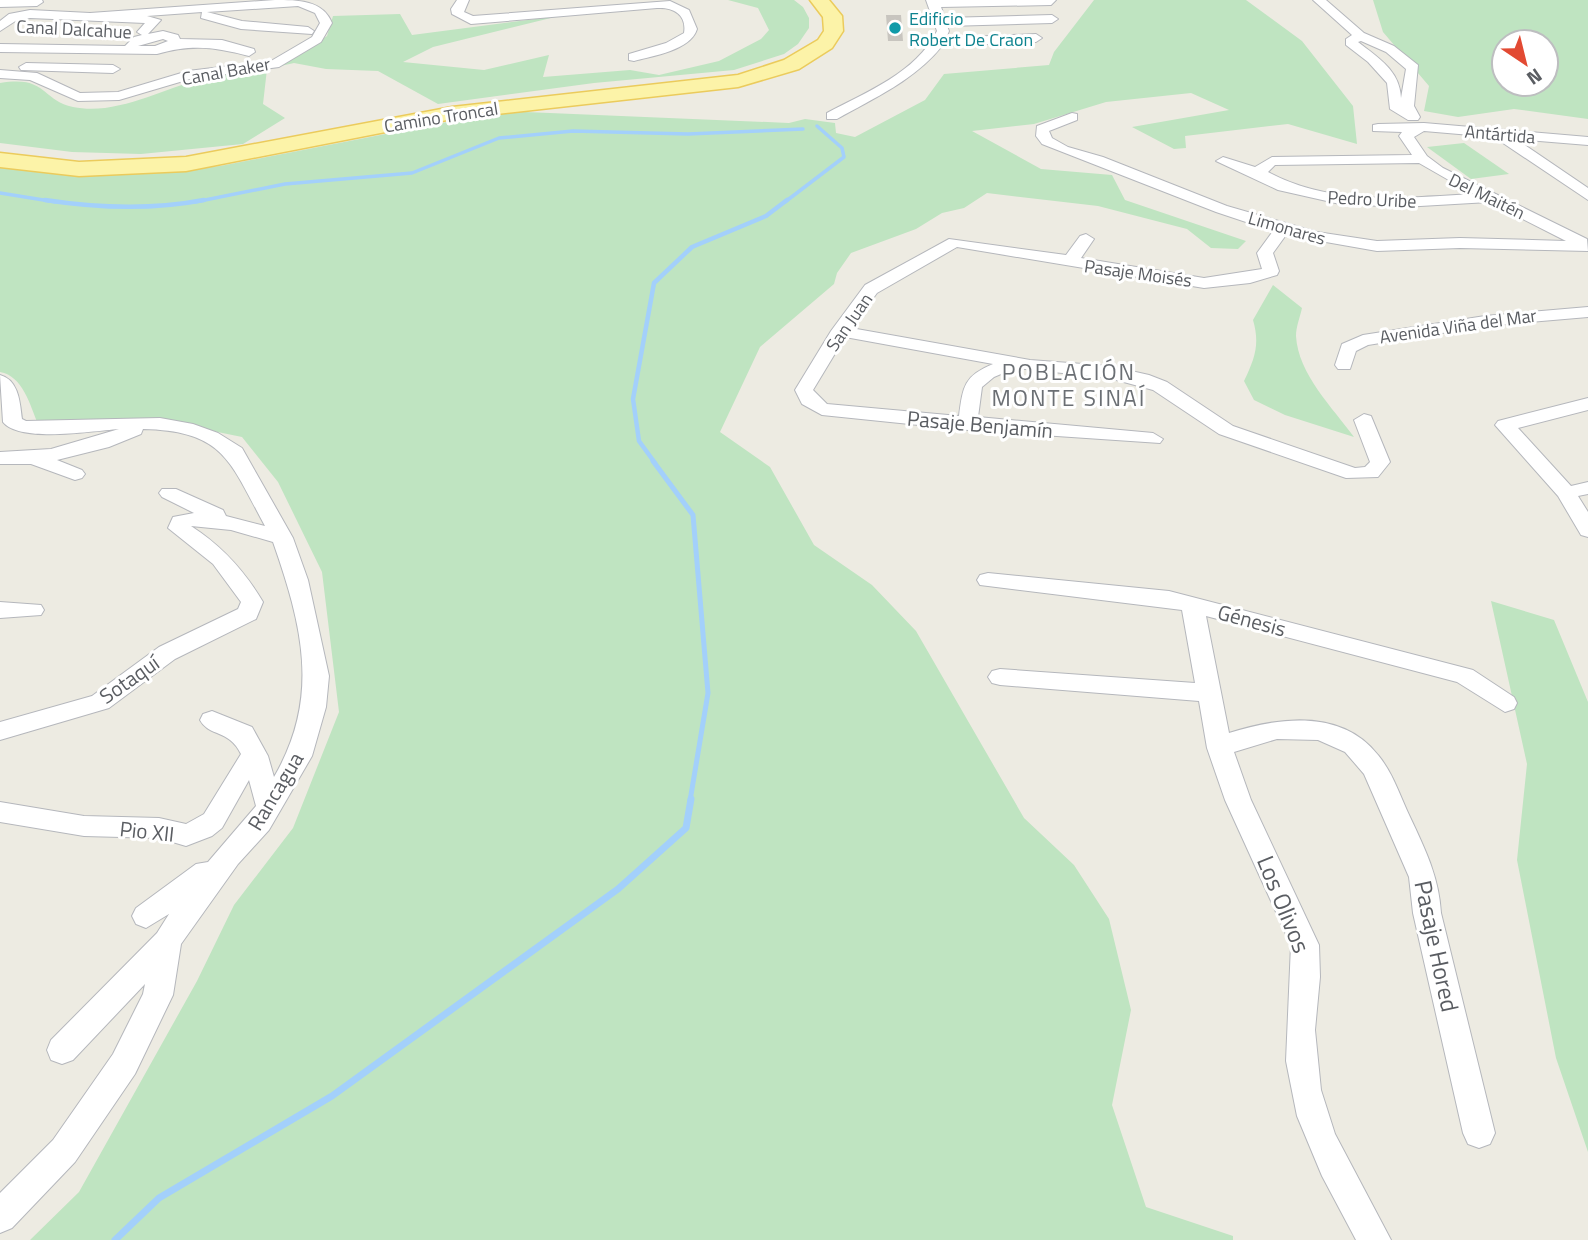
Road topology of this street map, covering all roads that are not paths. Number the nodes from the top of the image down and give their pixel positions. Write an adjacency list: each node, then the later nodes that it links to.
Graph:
1 (463, 0): 10 (street)
2 (803, 0): 40 (main road, Camino Troncal)
3 (819, 0): 42 (main road, Camino Troncal)
4 (1320, 0): 21 (street)
5 (53, 1): 9 (street)
6 (111, 1): 11 (street)
7 (1051, 1): 8 (street)
8 (933, 2): 15 (street)
9 (0, 3)
10 (666, 4): 14 (street); 29 (street)
11 (175, 6): 12 (street, Canal Baker); 19 (street); 32 (street, Canal Baker)
12 (93, 16): 16 (street); 20 (street)
13 (1052, 19): 15 (street)
14 (643, 20)
15 (941, 22): 23 (street)
16 (1, 24): 17 (street, Canal Dalcahue)
17 (27, 29)
18 (62, 30): 20 (street, Canal Dalcahue)
19 (308, 31)
20 (145, 34): 24 (street, Canal Dalcahue); 27 (street, Canal Dalcahue)
21 (1360, 36): 36 (street); 36 (street)
22 (1036, 38): 23 (street)
23 (940, 42): 34 (street)
24 (174, 43): 25 (street); 27 (street, Canal Dalcahue)
25 (190, 43): 28 (street); 30 (street)
26 (0, 48): 27 (street, Canal Dalcahue)
27 (135, 50): 31 (street)
28 (249, 52)
29 (634, 57)
30 (176, 60)
31 (113, 69): 32 (street); 33 (street)
32 (1, 73)
33 (90, 84)
34 (832, 116)
35 (1073, 117): 47 (street, Limonares)
36 (1412, 122): 37 (street, Antártida); 38 (street, Antártida); 41 (street)
37 (1378, 128)
38 (1499, 134): 39 (street, Antártida); 45 (street)
39 (1588, 141)
40 (0, 151)
41 (1422, 159): 44 (street, Pedro Uribe); 46 (street, Del Maitén)
42 (0, 160)
43 (1223, 161): 44 (street, Pedro Uribe)
44 (1260, 174): 46 (street, Pedro Uribe)
45 (1588, 195)
46 (1489, 198): 50 (street, Del Maitén)
47 (1283, 228): 50 (street, Limonares); 51 (street, Pasaje Moisés)
48 (1086, 239): 51 (street)
49 (955, 242): 51 (street, Pasaje Moisés); 53 (street, San Juan)
50 (1588, 246)
51 (1071, 263)
52 (1588, 312): 55 (street, Avenida Viña del Mar)
53 (840, 331): 54 (street); 57 (street, San Juan)
54 (1015, 361): 59 (street); 61 (street)
55 (1344, 365)
56 (0, 381): 60 (street, Rancagua)
57 (809, 400): 61 (street, Pasaje Benjamín)
58 (1588, 404): 68 (street)
59 (1364, 420)
60 (153, 422): 63 (street); 71 (street, Rancagua)
61 (968, 424): 62 (street, Pasaje Benjamín)
62 (1153, 439)
63 (32, 457): 64 (street); 65 (street)
64 (0, 458)
65 (75, 474)
66 (1588, 488): 68 (street)
67 (169, 493): 69 (street)
68 (1566, 493): 70 (street)
69 (238, 526): 71 (street); 76 (street)
70 (1588, 530)
71 (282, 538): 84 (street, Rancagua)
72 (988, 580): 73 (street, Génesis)
73 (1192, 605): 78 (street, Los Olivos); 79 (street, Génesis)
74 (0, 610): 75 (street)
75 (33, 610)
76 (251, 610): 81 (street, Sotaquí)
77 (1000, 677): 78 (street)
78 (1209, 693): 82 (street, Los Olivos)
79 (1504, 704)
80 (212, 720): 83 (street)
81 (0, 731)
82 (1220, 748): 90 (street, Pasaje Hored); 92 (street, Los Olivos)
83 (256, 756): 84 (street); 85 (street, Pio XII)
84 (270, 807): 86 (street, Rancagua)
85 (0, 812)
86 (228, 856): 87 (street); 88 (street, Rancagua)
87 (146, 916)
88 (167, 942): 89 (street); 91 (street, Rancagua)
89 (62, 1050)
90 (1479, 1133)
91 (0, 1216)
92 (1374, 1240)

